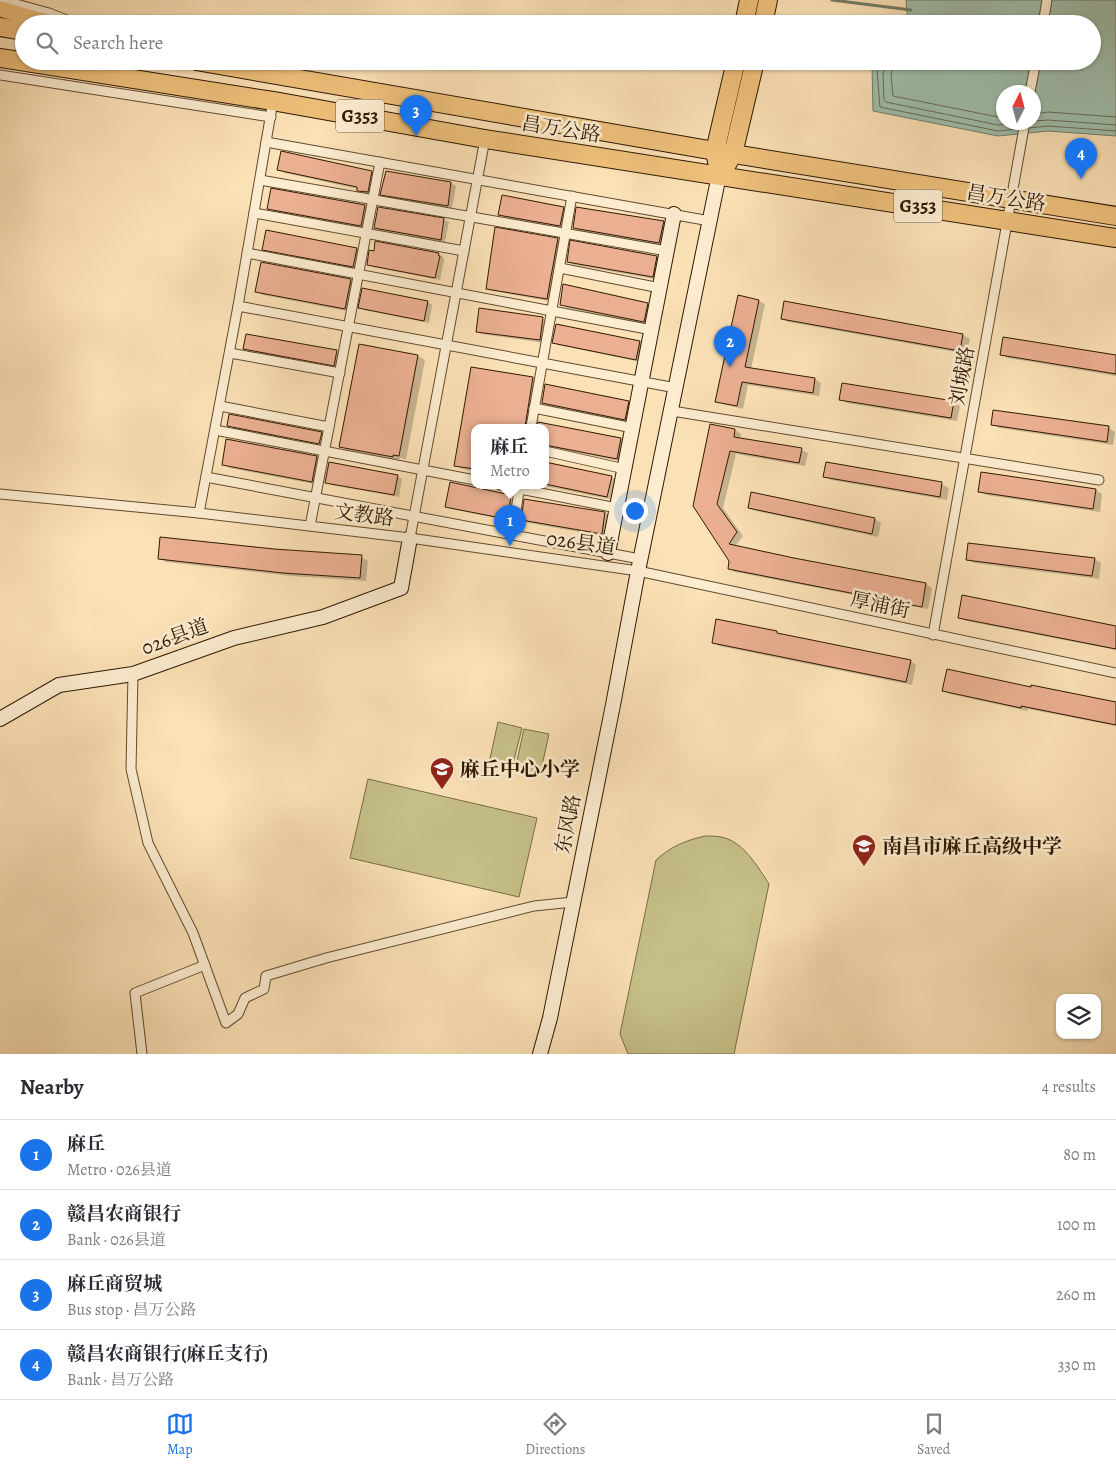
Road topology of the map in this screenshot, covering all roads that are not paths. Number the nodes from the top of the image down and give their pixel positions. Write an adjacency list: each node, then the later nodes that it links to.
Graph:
1 (1, 0): 7 (street)
2 (749, 0): 8 (highway)
3 (768, 0): 9 (highway)
4 (1047, 0): 10 (street)
5 (0, 9): 6 (main road)
6 (22, 15)
7 (57, 15)
8 (746, 15)
9 (765, 15)
10 (1044, 15)
11 (0, 27): 12 (highway)
12 (15, 30)
13 (64, 70): 20 (highway, 昌万公路 / G353)
14 (248, 70): 24 (highway, 昌万公路 / G353)
15 (734, 70): 24 (highway)
16 (752, 70): 25 (highway)
17 (1034, 70): 19 (street)
18 (0, 75): 20 (street)
19 (1031, 85)
20 (272, 109): 22 (highway, 昌万公路 / G353); 23 (street)
21 (1024, 130): 31 (street, 刘城路)
22 (485, 139): 27 (highway, 昌万公路 / G353); 29 (street, 文教路)
23 (266, 142): 26 (street); 28 (street)
24 (715, 151): 25 (highway, 昌万公路 / G353); 27 (highway)
25 (733, 154): 27 (highway); 31 (highway, 昌万公路 / G353)
26 (380, 162): 29 (street); 32 (street)
27 (720, 175): 37 (highway, 昌万公路 / G353); 38 (main road, 026县道)
28 (260, 180): 32 (street); 33 (street)
29 (477, 180): 30 (street); 35 (street, 文教路)
30 (572, 196): 34 (street); 40 (street)
31 (1011, 198): 36 (highway, 昌万公路 / G353); 37 (street, 刘城路)
32 (373, 200): 35 (street); 39 (street)
33 (254, 213): 39 (street); 44 (street)
34 (674, 214): 38 (street); 43 (main road)
35 (470, 216): 40 (street); 42 (street, 文教路)
36 (1116, 216)
37 (1007, 220): 41 (highway, 昌万公路 / G353); 68 (street, 刘城路)
38 (710, 221): 58 (main road, 026县道)
39 (366, 233): 42 (street); 46 (street)
40 (566, 233): 43 (street); 45 (street)
41 (1116, 238)
42 (464, 251): 48 (street, 文教路)
43 (667, 251): 47 (main road)
44 (247, 253): 46 (street); 49 (street)
45 (560, 268): 47 (street); 50 (street)
46 (359, 274): 48 (street); 51 (street)
47 (660, 288): 52 (main road)
48 (457, 293): 50 (street); 53 (street, 文教路)
49 (238, 306): 51 (street); 54 (street)
50 (552, 311): 52 (street); 55 (street)
51 (348, 326): 53 (street); 56 (street)
52 (652, 330): 57 (main road)
53 (447, 344): 55 (street); 70 (street, 文教路)
54 (230, 353): 56 (street); 59 (street)
55 (542, 362): 57 (street); 60 (street)
56 (340, 373): 63 (street)
57 (642, 382): 58 (street); 64 (main road)
58 (676, 388): 61 (main road, 026县道)
59 (220, 406): 63 (street); 65 (street)
60 (534, 408): 62 (street); 64 (street)
61 (672, 411): 68 (street); 85 (main road, 026县道)
62 (531, 424)
63 (329, 427): 66 (street)
64 (633, 428): 69 (main road)
65 (215, 430): 66 (street); 71 (street)
66 (324, 451): 70 (street); 77 (street)
67 (549, 452): 69 (street)
68 (965, 458): 73 (street); 86 (street, 刘城路)
69 (625, 469): 78 (main road)
70 (423, 470): 72 (street); 80 (street, 文教路)
71 (206, 477): 77 (street); 79 (street)
72 (471, 479)
73 (1100, 480)
74 (520, 489): 82 (street)
75 (529, 489): 78 (street)
76 (0, 494): 79 (street, 文教路)
77 (315, 497): 80 (street); 81 (street)
78 (617, 508): 84 (main road)
79 (199, 513): 81 (street, 文教路)
80 (415, 516): 82 (street); 83 (street, 文教路)
81 (310, 526): 83 (street, 文教路)
82 (512, 535): 84 (street)
83 (410, 538): 85 (street, 026县道); 88 (main road, 026县道)
84 (608, 553): 85 (street)
85 (639, 565): 86 (street, 厚浦街); 90 (main road, 东风路)
86 (933, 635): 87 (street, 厚浦街)
87 (1116, 673)
88 (132, 674): 89 (main road, 026县道); 91 (street)
89 (0, 719)
90 (573, 902): 91 (street); 93 (main road, 东风路)
91 (205, 965): 92 (street)
92 (142, 1054)
93 (540, 1054)

